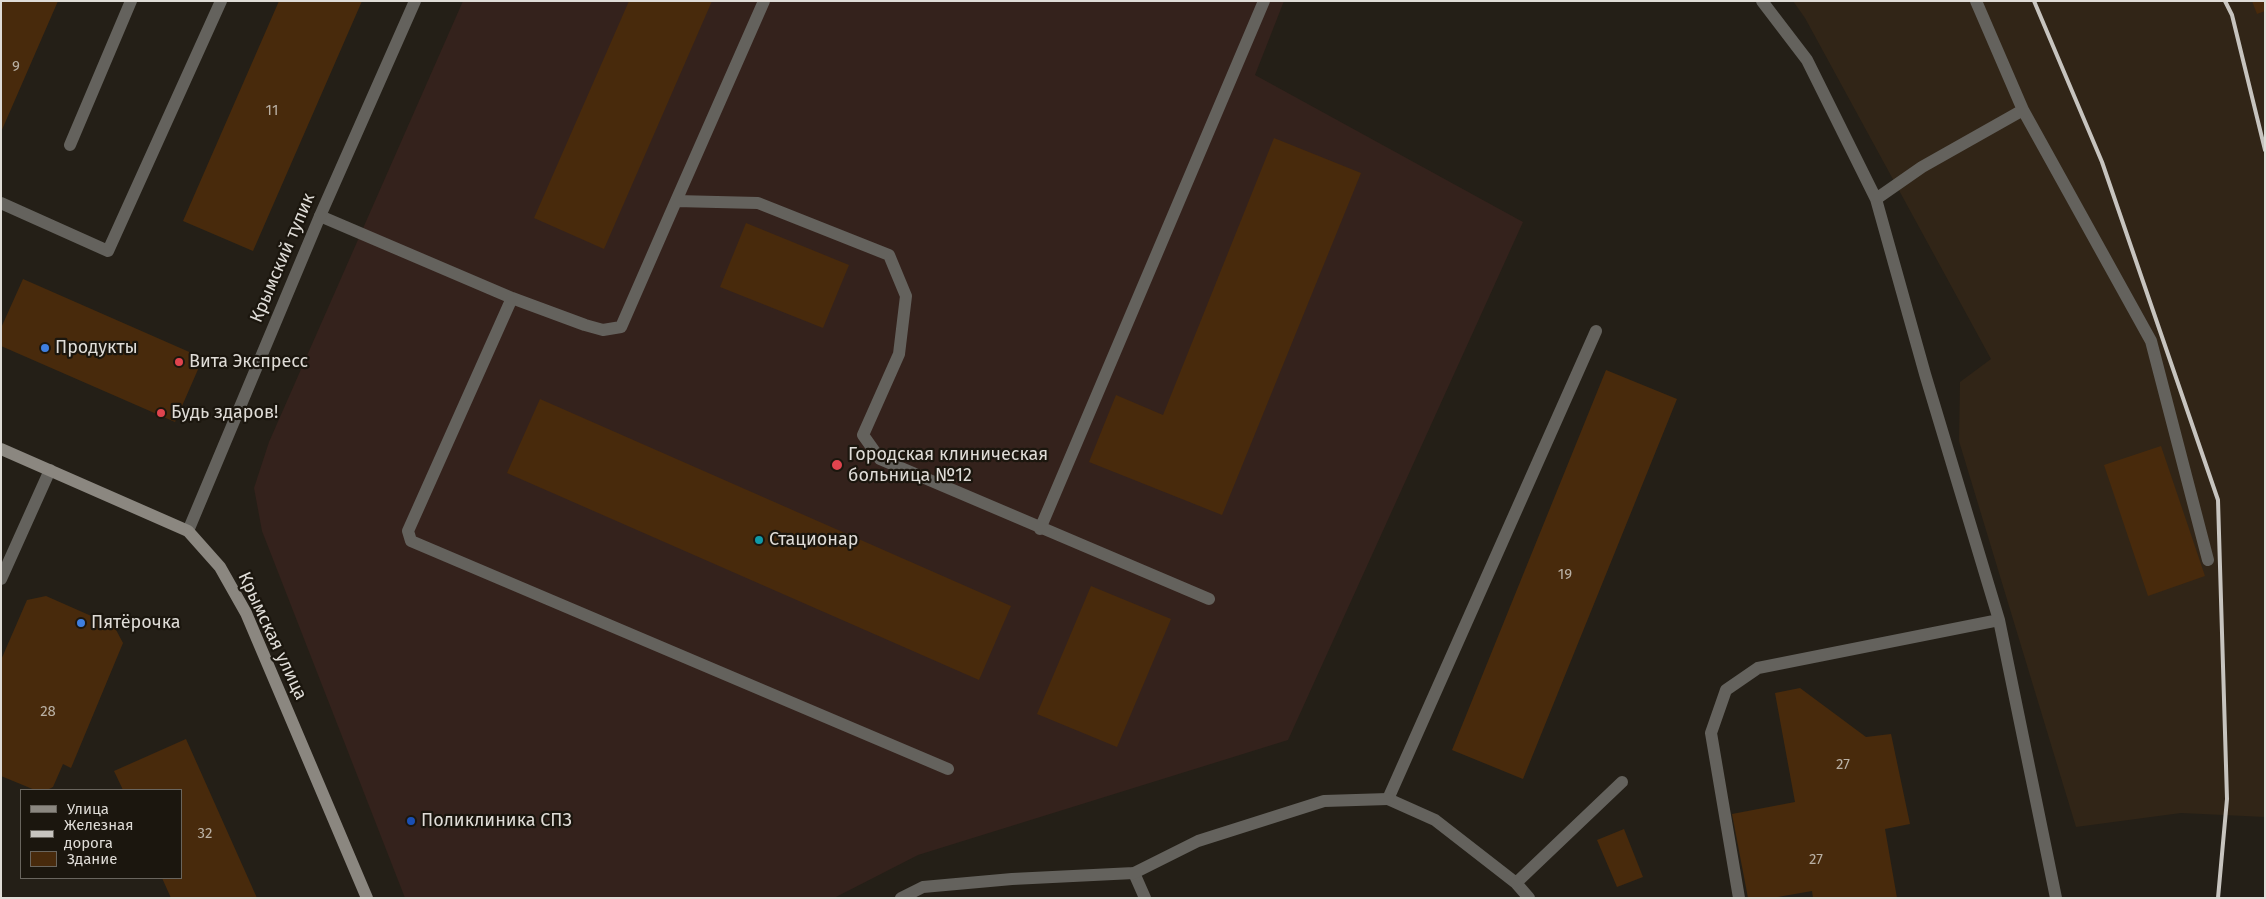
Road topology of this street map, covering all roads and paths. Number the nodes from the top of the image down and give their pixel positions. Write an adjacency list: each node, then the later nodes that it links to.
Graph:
1 (131, 1): 9 (street)
2 (220, 1): 12 (street)
3 (416, 1): 13 (street, Крымский тупик)
4 (764, 1): 11 (street)
5 (1264, 1): 18 (street)
6 (1762, 1): 10 (street)
7 (1976, 1): 8 (street)
8 (2023, 110): 10 (street); 20 (street)
9 (70, 145)
10 (1876, 199): 23 (street)
11 (676, 201): 14 (street); 18 (street)
12 (1, 203)
13 (320, 216): 14 (street); 19 (street, Крымский тупик)
14 (512, 298): 24 (street)
15 (1596, 331): 26 (street)
16 (1, 449): 17 (main road, Крымская улица)
17 (50, 470): 19 (main road, Крымская улица); 21 (street)
18 (1040, 529): 22 (street)
19 (188, 531): 29 (main road, Крымская улица)
20 (2208, 560)
21 (1, 579)
22 (1209, 599)
23 (1999, 620): 33 (street); 34 (street)
24 (948, 769)
25 (1622, 782): 28 (street)
26 (1388, 800): 27 (street); 28 (street)
27 (1134, 873): 30 (street); 31 (street)
28 (1516, 883): 32 (street)
29 (367, 898)
30 (901, 898)
31 (1145, 898)
32 (1529, 898)
33 (1739, 898)
34 (2056, 898)

